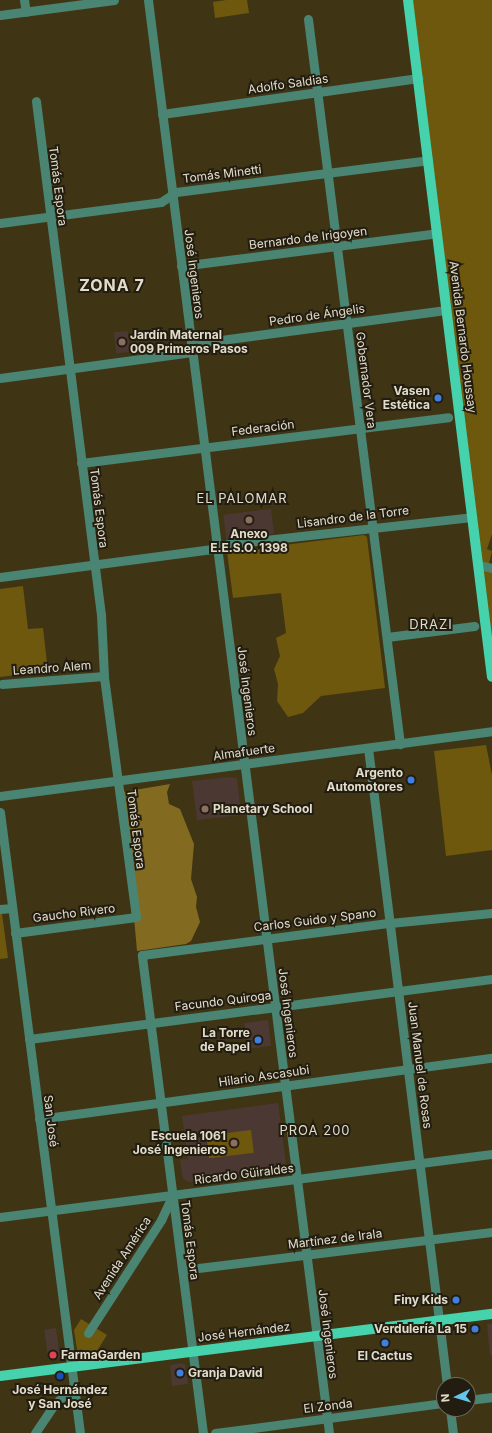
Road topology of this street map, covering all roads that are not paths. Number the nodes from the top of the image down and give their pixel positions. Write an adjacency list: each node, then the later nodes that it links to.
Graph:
1 (24, 0): 5 (street)
2 (114, 0): 5 (street)
3 (148, 0): 11 (street, José Ingenieros)
4 (408, 0): 8 (main road, Avenida Bernardo Houssay)
5 (26, 12): 6 (street)
6 (0, 16)
7 (308, 19): 9 (street, Gobernador Vera)
8 (418, 78): 9 (street, Adolfo Saldias); 12 (main road, Avenida Bernardo Houssay)
9 (317, 92): 11 (street, Adolfo Saldias); 13 (street, Gobernador Vera)
10 (36, 101): 15 (street, Tomás Espora)
11 (162, 114): 14 (street, José Ingenieros)
12 (428, 160): 13 (street, Tomás Minetti); 17 (main road, Avenida Bernardo Houssay)
13 (327, 173): 14 (street, Tomás Minetti); 18 (street, Gobernador Vera)
14 (173, 197): 15 (street, Tomás Minetti); 19 (street, José Ingenieros)
15 (50, 217): 16 (street, Tomás Minetti); 23 (street, Tomás Espora)
16 (0, 223)
17 (437, 233): 18 (street, Bernardo de Irigoyen); 20 (main road, Avenida Bernardo Houssay)
18 (337, 246): 19 (street, Bernardo de Irigoyen); 21 (street, Gobernador Vera)
19 (181, 266): 22 (street, José Ingenieros)
20 (446, 310): 21 (street, Pedro de Ángelis); 29 (main road, Avenida Bernardo Houssay)
21 (346, 324): 22 (street, Pedro de Ángelis); 26 (street, Gobernador Vera)
22 (192, 348): 23 (street, Pedro de Ángelis); 27 (street, José Ingenieros)
23 (69, 369): 24 (street, Pedro de Ángelis); 28 (street, Tomás Espora)
24 (0, 378)
25 (448, 417): 26 (street, Federación)
26 (360, 428): 27 (street, Federación); 30 (street, Gobernador Vera)
27 (204, 448): 28 (street, Federación); 31 (street, José Ingenieros)
28 (81, 463): 32 (street, Tomás Espora)
29 (472, 517): 30 (street, Lisandro de la Torre); 33 (main road, Avenida Bernardo Houssay)
30 (373, 526): 31 (street, Lisandro de la Torre); 37 (street, Gobernador Vera)
31 (217, 548): 32 (street, Lisandro de la Torre); 44 (street, José Ingenieros)
32 (94, 564): 35 (street, Lisandro de la Torre); 38 (street, Tomás Espora)
33 (478, 565): 34 (street); 39 (main road, Avenida Bernardo Houssay)
34 (492, 568)
35 (0, 577)
36 (474, 626): 37 (street)
37 (387, 637): 42 (street, Gobernador Vera)
38 (104, 676): 40 (street, Leandro Alem); 45 (street, Tomás Espora)
39 (492, 678)
40 (2, 684)
41 (492, 731): 42 (street, Almafuerte)
42 (400, 744): 43 (street, Almafuerte)
43 (368, 748): 44 (street, Almafuerte); 52 (street, Juan Manuel de Rosas)
44 (244, 764): 45 (street, Almafuerte); 54 (street, José Ingenieros)
45 (118, 781): 46 (street, Almafuerte); 51 (street, Tomás Espora)
46 (0, 796)
47 (0, 812): 48 (street, San José)
48 (12, 908): 49 (street); 53 (street, San José)
49 (0, 909)
50 (492, 913): 52 (street, Carlos Guido y Spano)
51 (136, 918): 53 (street, Gaucho Rivero)
52 (390, 923): 54 (street, Carlos Guido y Spano); 57 (street, Juan Manuel de Rosas)
53 (15, 933): 60 (street, San José)
54 (266, 939): 55 (street, Carlos Guido y Spano); 58 (street, José Ingenieros)
55 (142, 955): 59 (street, Tomás Espora)
56 (492, 979): 57 (street, Facundo Quiroga)
57 (398, 991): 58 (street, Facundo Quiroga); 62 (street, Juan Manuel de Rosas)
58 (275, 1007): 59 (street, Facundo Quiroga); 63 (street, José Ingenieros)
59 (151, 1023): 60 (street, Facundo Quiroga); 64 (street, Tomás Espora)
60 (29, 1039): 65 (street, San José)
61 (492, 1058): 62 (street, Hilario Ascasubi)
62 (408, 1069): 63 (street, Hilario Ascasubi); 67 (street, Juan Manuel de Rosas)
63 (285, 1086): 64 (street, Hilario Ascasubi); 68 (street, José Ingenieros)
64 (160, 1102): 65 (street, Hilario Ascasubi); 69 (street, Tomás Espora)
65 (39, 1119): 70 (street, San José)
66 (492, 1154): 67 (street, Ricardo Güiraldes)
67 (420, 1163): 68 (street, Ricardo Güiraldes); 73 (street, Juan Manuel de Rosas)
68 (297, 1179): 69 (street, Ricardo Güiraldes); 74 (street, José Ingenieros)
69 (172, 1195): 70 (street, Ricardo Güiraldes); 75 (street, Tomás Espora); 78 (street, Avenida América)
70 (51, 1210): 71 (street, Ricardo Güiraldes); 81 (street, San José)
71 (0, 1217)
72 (492, 1232): 73 (street, Martínez de Irala)
73 (429, 1240): 74 (street, Martínez de Irala); 77 (street, Juan Manuel de Rosas)
74 (306, 1255): 75 (street, Martínez de Irala); 79 (street, José Ingenieros)
75 (182, 1270): 80 (street, Tomás Espora)
76 (492, 1314): 77 (main road, José Hernández)
77 (439, 1320): 79 (main road, José Hernández); 83 (street, Juan Manuel de Rosas)
78 (88, 1333)
79 (316, 1336): 80 (main road, José Hernández); 89 (street, José Ingenieros)
80 (192, 1352): 81 (main road, José Hernández); 92 (street, Tomás Espora)
81 (72, 1367): 82 (main road, José Hernández); 84 (street, San José)
82 (0, 1376)
83 (446, 1377)
84 (74, 1386): 90 (street); 91 (street, San José)
85 (492, 1397): 86 (street)
86 (476, 1399)
87 (436, 1404): 89 (street, El Zonda)
88 (451, 1417): 95 (street)
89 (327, 1418): 93 (street, El Zonda); 94 (street, José Ingenieros)
90 (35, 1433)
91 (80, 1433)
92 (203, 1433)
93 (215, 1433)
94 (329, 1433)
95 (453, 1433)

